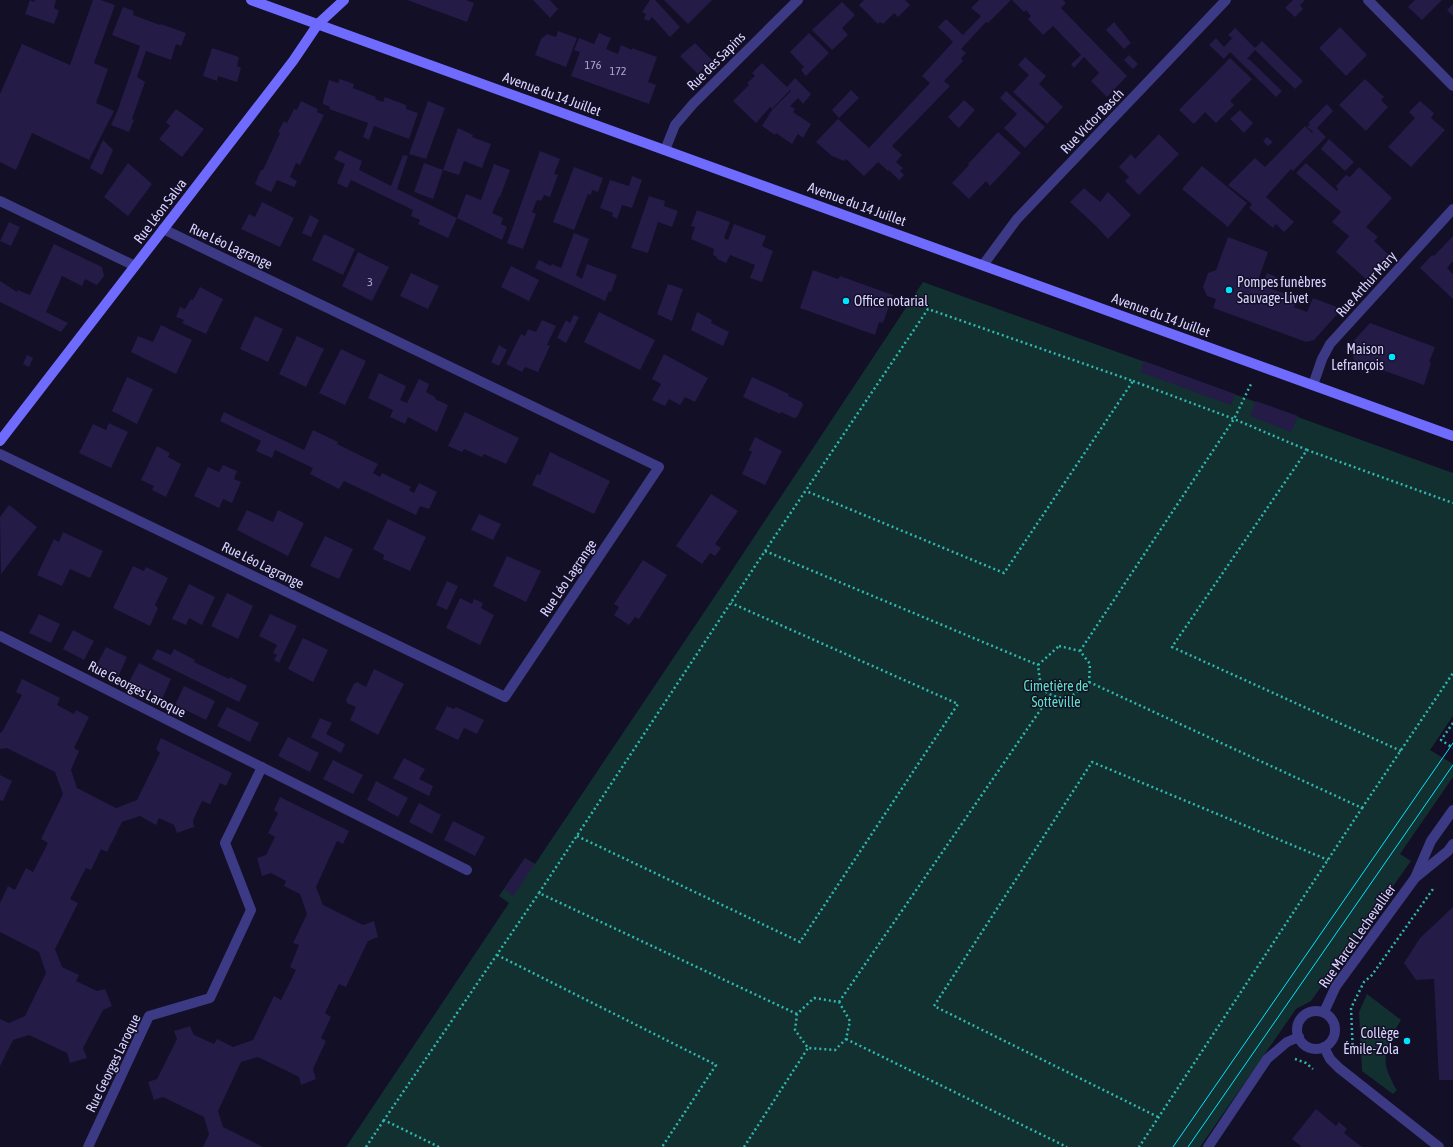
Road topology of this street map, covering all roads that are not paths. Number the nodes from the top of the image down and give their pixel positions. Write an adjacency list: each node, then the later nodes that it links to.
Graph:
1 (251, 0): 6 (main road, Avenue du 14 Juillet)
2 (344, 0): 6 (main road, Rue Léon Salva)
3 (798, 0): 8 (street, Rue des Sapins)
4 (1226, 0): 12 (street, Rue Victor Basch)
5 (1368, 0): 7 (street)
6 (318, 24): 8 (main road, Avenue du 14 Juillet); 11 (main road, Rue Léon Salva)
7 (1453, 86)
8 (666, 150): 12 (main road, Avenue du 14 Juillet)
9 (0, 202): 13 (street)
10 (1453, 209): 14 (street, Rue Arthur Mary)
11 (162, 229): 13 (main road, Rue Léon Salva); 17 (street, Rue Léo Lagrange)
12 (983, 265): 14 (main road, Avenue du 14 Juillet)
13 (136, 266): 16 (main road, Rue Léon Salva)
14 (1312, 385): 15 (main road, Avenue du 14 Juillet)
15 (1453, 436)
16 (0, 441)
17 (0, 454)
18 (0, 636): 19 (street, Rue Georges Laroque)
19 (262, 767): 22 (street, Rue Georges Laroque); 27 (street, Rue Georges Laroque)
20 (1453, 810): 23 (street, Rue Marcel Lechevallier)
21 (1453, 844): 23 (street, Rue Marcel Lechevallier)
22 (467, 870)
23 (1415, 878): 24 (street, Rue Marcel Lechevallier)
24 (1324, 1012): 25 (street); 26 (street)
25 (1299, 1037): 26 (street); 28 (street)
26 (1324, 1047): 29 (street)
27 (88, 1147)
28 (1208, 1147)
29 (1439, 1147)

